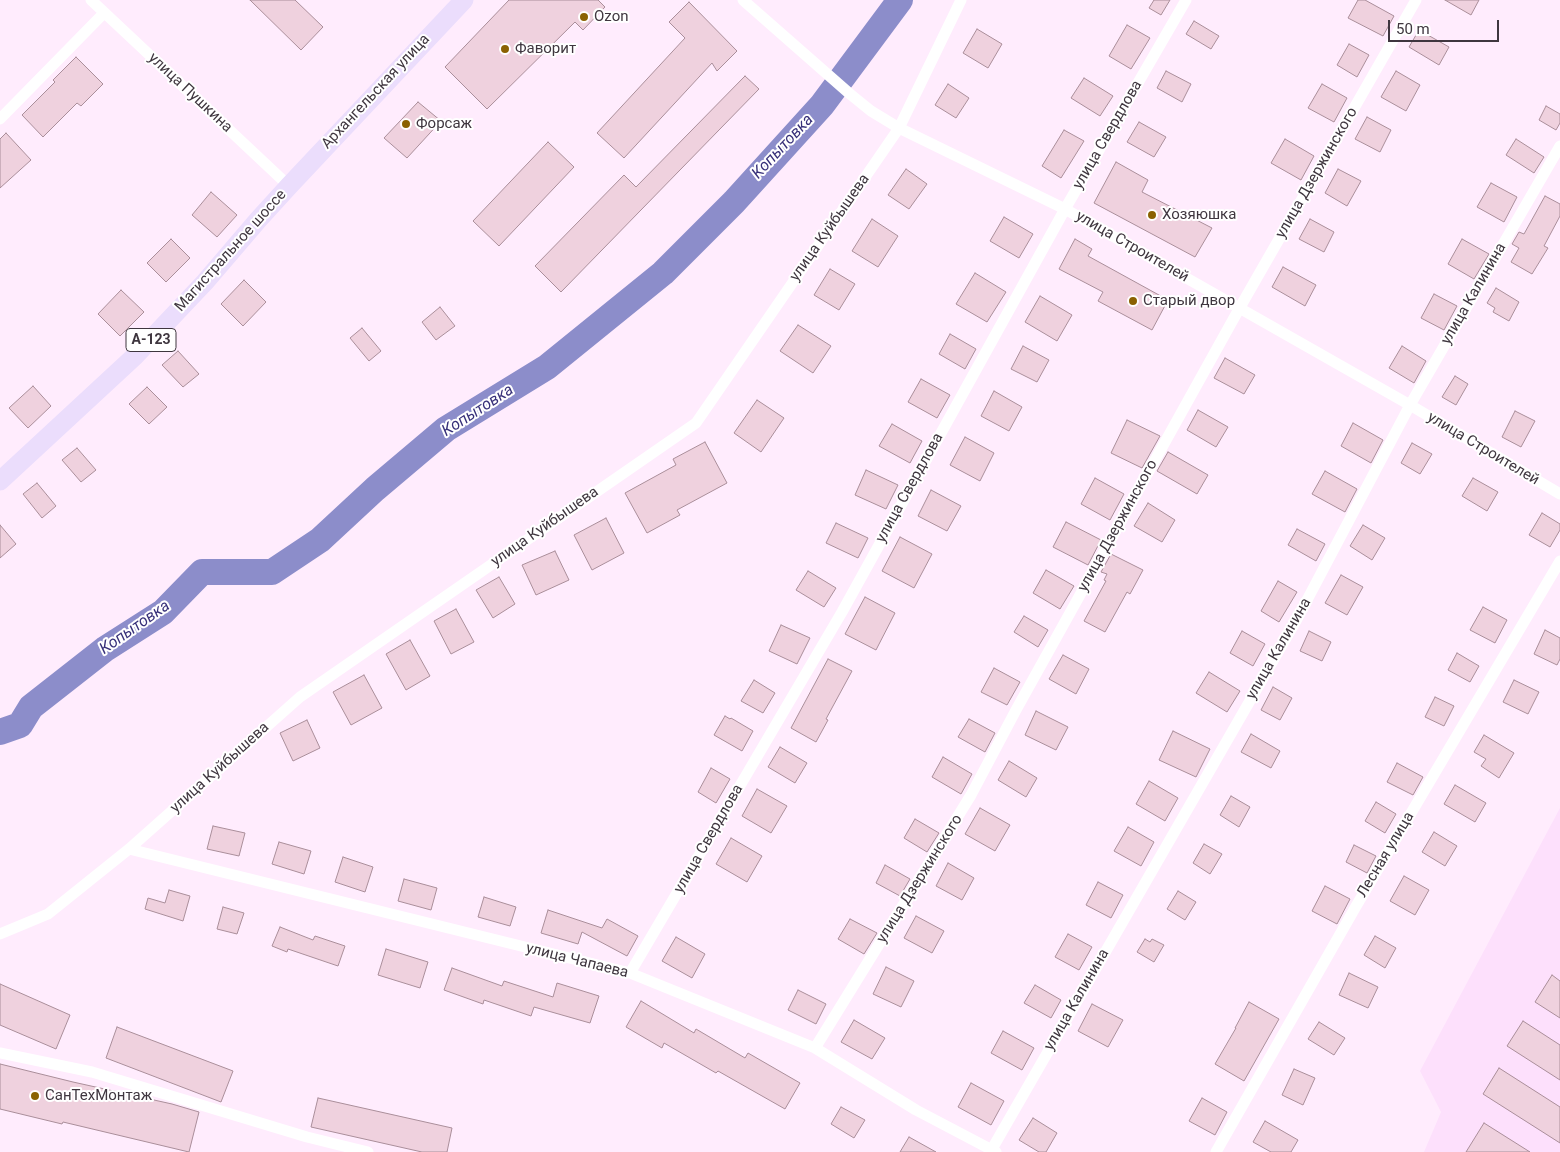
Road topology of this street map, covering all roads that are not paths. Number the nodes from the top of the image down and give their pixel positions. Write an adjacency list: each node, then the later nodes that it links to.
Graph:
1 (91, 0): 7 (street, улица Пушкина)
2 (464, 0): 11 (main road, Архангельская улица / А-123)
3 (742, 0): 9 (street, улица Строителей)
4 (961, 0): 9 (street, улица Куйбышева)
5 (1186, 0): 12 (street, улица Свердлова)
6 (1416, 0): 13 (street, улица Дзержинского)
7 (104, 13): 8 (street); 11 (street, улица Пушкина)
8 (0, 118)
9 (899, 128): 12 (street, улица Строителей); 18 (street, улица Куйбышева)
10 (1560, 146): 14 (street, улица Калинина)
11 (289, 186): 15 (main road, Магистральное шоссе / А-123)
12 (1066, 209): 13 (street, улица Строителей); 20 (street, улица Свердлова)
13 (1239, 309): 14 (street, улица Строителей); 21 (street, улица Дзержинского)
14 (1410, 406): 16 (street, улица Строителей); 23 (street, улица Калинина)
15 (0, 482)
16 (1560, 494)
17 (1560, 561): 25 (street, Лесная улица)
18 (129, 849): 19 (street, улица Куйбышева); 20 (street, улица Чапаева)
19 (0, 934)
20 (630, 973): 21 (street, улица Чапаева)
21 (815, 1048): 23 (street, улица Чапаева)
22 (0, 1053): 24 (street)
23 (994, 1151)
24 (368, 1152)
25 (1216, 1152)

